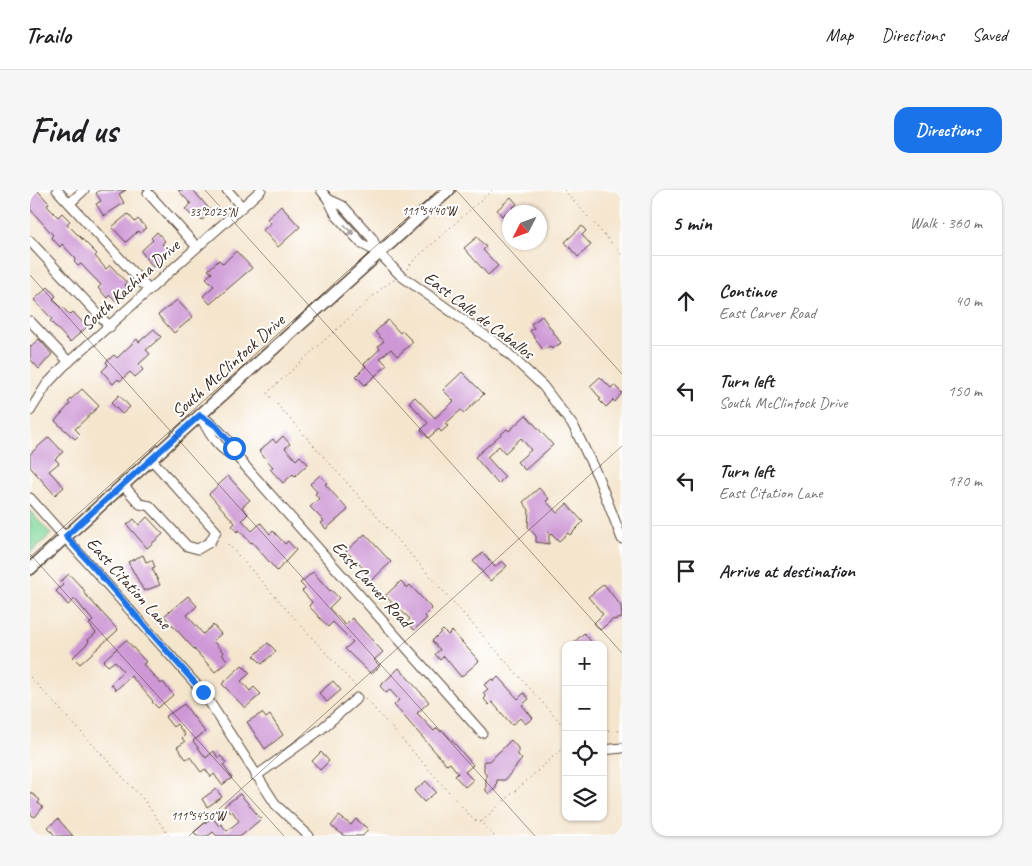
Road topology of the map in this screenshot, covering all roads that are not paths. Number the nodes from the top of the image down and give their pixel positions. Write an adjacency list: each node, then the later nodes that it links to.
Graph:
1 (58, 190): 8 (street)
2 (84, 190): 8 (street)
3 (227, 190): 9 (street)
4 (261, 190): 9 (street, South Kachina Drive)
5 (321, 190): 12 (street)
6 (449, 190): 12 (main road, South McClintock Drive)
7 (148, 193): 11 (street)
8 (70, 203): 13 (street)
9 (242, 207): 11 (street, South Kachina Drive)
10 (30, 241): 15 (street)
11 (197, 247): 13 (street, South Kachina Drive)
12 (379, 253): 18 (main road, South McClintock Drive); 23 (street, East Calle de Caballos)
13 (149, 290): 15 (street, South Kachina Drive)
14 (31, 324): 16 (street)
15 (110, 327): 16 (street, South Kachina Drive)
16 (69, 362): 17 (street, South Kachina Drive)
17 (30, 411)
18 (200, 415): 19 (main road, South McClintock Drive); 26 (street, East Carver Road)
19 (151, 459): 20 (main road, South McClintock Drive); 20 (street)
20 (123, 485): 22 (main road, South McClintock Drive)
21 (30, 498): 22 (street, East Citation Lane)
22 (66, 536): 24 (main road, South McClintock Drive); 29 (street, East Citation Lane)
23 (622, 539)
24 (30, 569)
25 (356, 698): 29 (street)
26 (482, 733)
27 (622, 748): 28 (street)
28 (607, 750)
29 (256, 776): 30 (street, East Citation Lane)
30 (309, 836)

